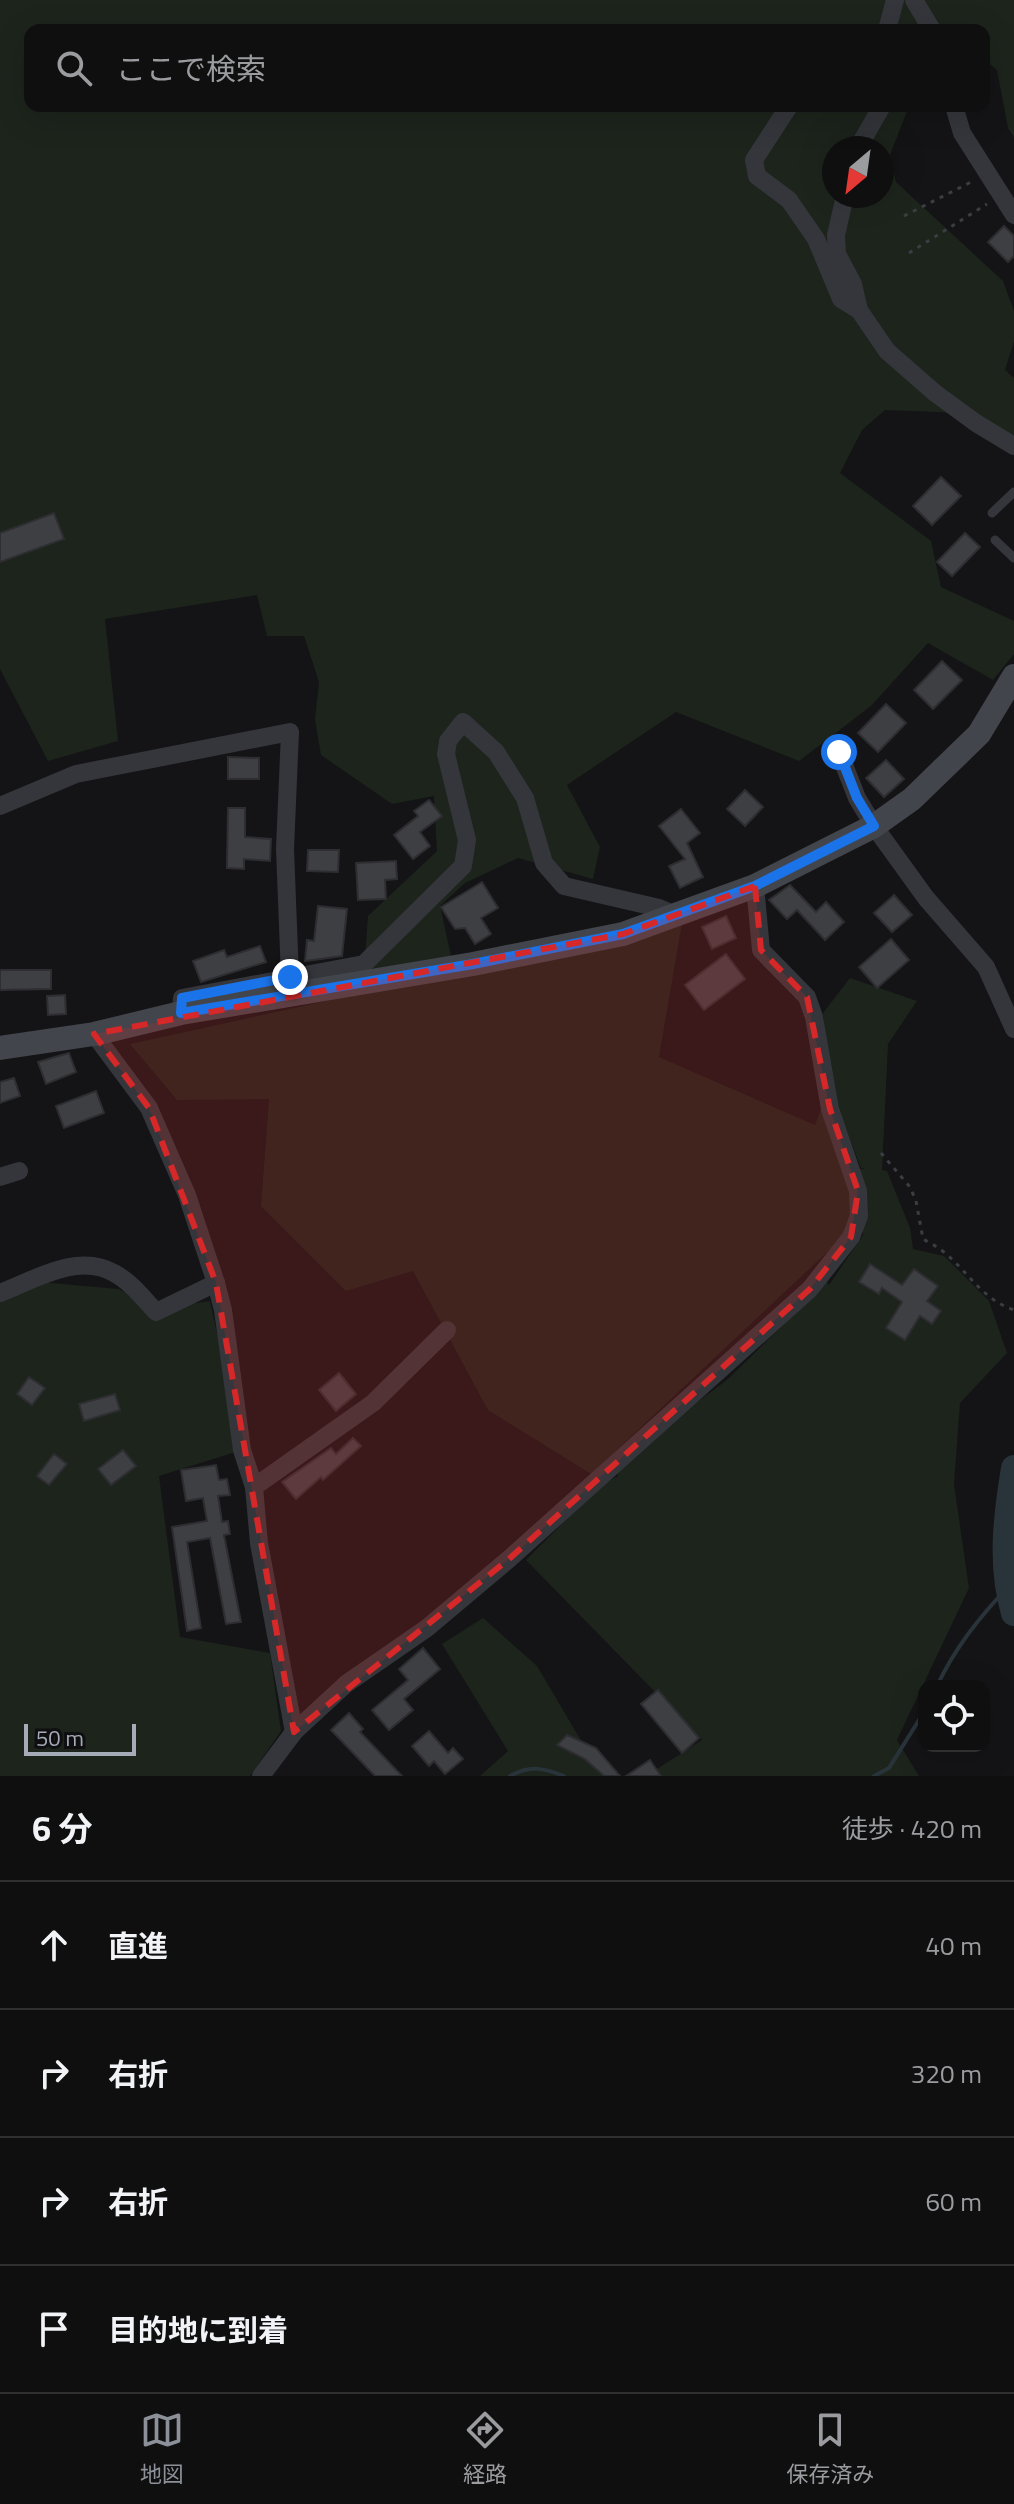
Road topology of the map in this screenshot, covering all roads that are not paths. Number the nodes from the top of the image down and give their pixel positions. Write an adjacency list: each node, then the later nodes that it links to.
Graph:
1 (895, 0): 3 (street)
2 (914, 0): 4 (street)
3 (889, 24)
4 (928, 24)
5 (785, 112): 11 (street)
6 (879, 112): 8 (street)
7 (956, 112): 10 (street)
8 (865, 136)
9 (842, 208): 11 (street)
10 (1014, 215)
11 (859, 310): 12 (street)
12 (1014, 446)
13 (1014, 492): 14 (lane)
14 (992, 513)
15 (995, 540): 16 (lane)
16 (1014, 558)
17 (1014, 676): 20 (street)
18 (839, 752): 20 (street)
19 (0, 806): 23 (street)
20 (874, 826): 21 (street); 25 (street)
21 (755, 886): 22 (street); 34 (street)
22 (675, 915): 23 (street); 24 (street)
23 (290, 977): 24 (street)
24 (181, 1013): 26 (street)
25 (1014, 1029)
26 (94, 1034): 27 (street); 30 (street)
27 (0, 1048)
28 (19, 1171): 29 (street)
29 (0, 1177)
30 (216, 1283): 31 (street); 33 (street)
31 (0, 1293)
32 (447, 1330): 33 (street)
33 (254, 1487): 34 (street)
34 (294, 1732): 35 (street)
35 (261, 1776)

